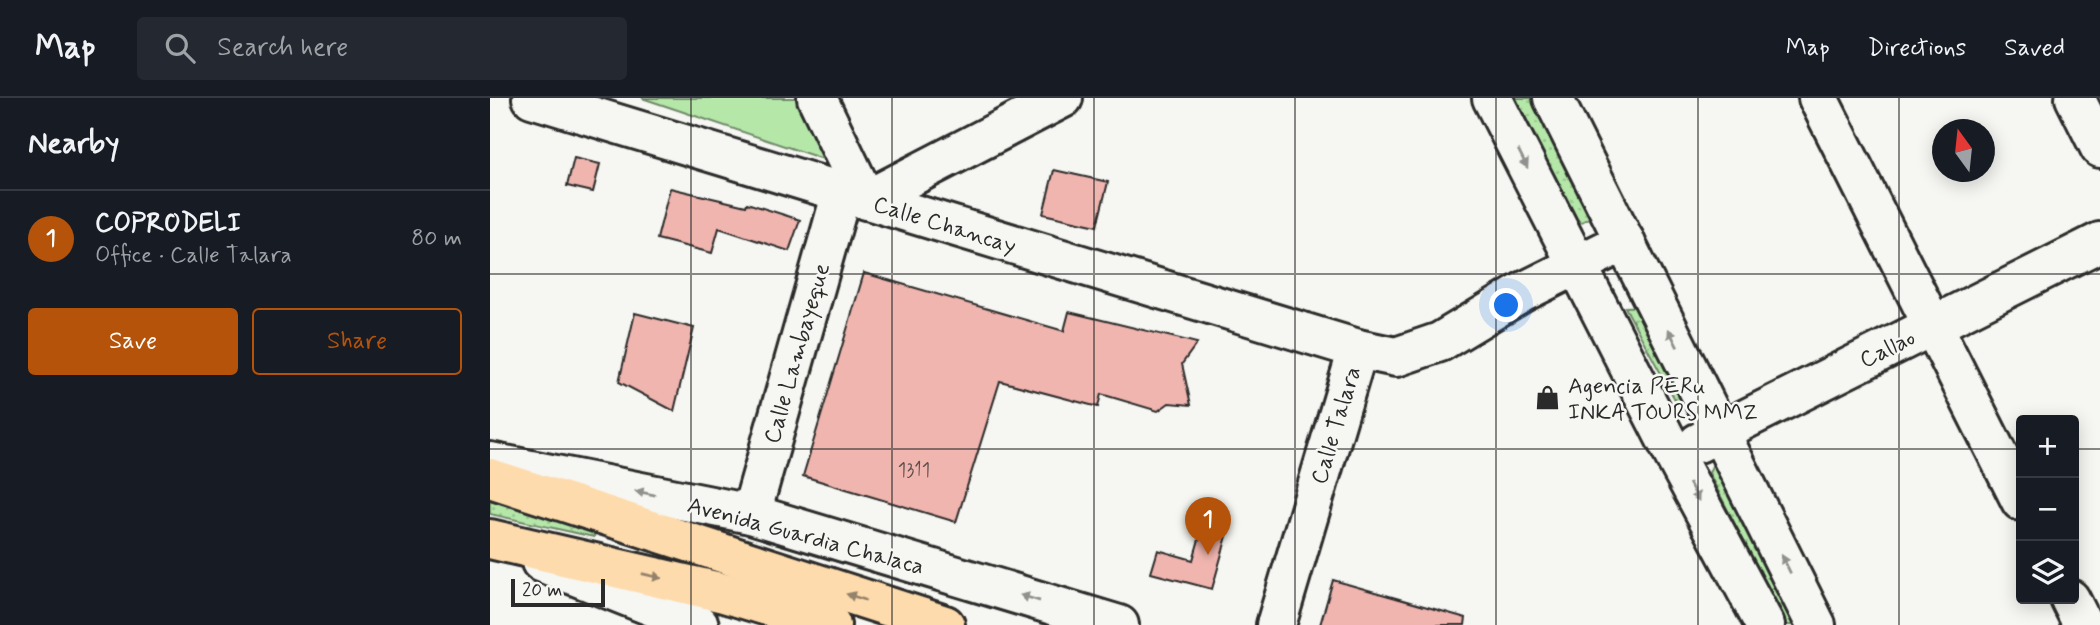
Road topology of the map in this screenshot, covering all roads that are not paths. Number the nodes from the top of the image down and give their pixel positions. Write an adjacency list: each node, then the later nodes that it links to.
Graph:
1 (532, 98): 10 (street, Calle Chancay)
2 (817, 98): 10 (street)
3 (1063, 98): 8 (street)
4 (1492, 98): 13 (street, one-way to 13)
5 (1553, 98): 11 (street)
6 (1818, 98): 14 (street)
7 (2075, 98): 9 (street)
8 (1021, 107): 10 (street)
9 (2100, 149)
10 (854, 196): 15 (street, Calle Chancay); 21 (street, Calle Lambayeque)
11 (1625, 241): 13 (street, Calle Talara); 16 (street, one-way to 11)
12 (2100, 242): 14 (street, Callao)
13 (1578, 266): 15 (street, Calle Talara); 17 (street)
14 (1933, 326): 16 (street, Callao); 20 (street)
15 (1358, 349): 29 (street, Calle Talara)
16 (1720, 432): 17 (street, Callao); 31 (street, one-way to 16)
17 (1674, 455): 30 (street, one-way to 30)
18 (490, 462): 21 (street, Avenida Guardia Chalaca, one-way to 18)
19 (490, 478): 27 (main road, Avenida Guardia Chalaca, one-way to 19)
20 (2016, 491)
21 (751, 514): 28 (street, Avenida Guardia Chalaca, one-way to 21)
22 (490, 541): 24 (main road, one-way to 24); 25 (street)
23 (2073, 604): 32 (street)
24 (719, 609): 26 (main road)
25 (699, 625)
26 (831, 625)
27 (945, 625)
28 (1118, 625)
29 (1276, 625)
30 (1766, 625)
31 (1816, 625)
32 (2084, 625)

